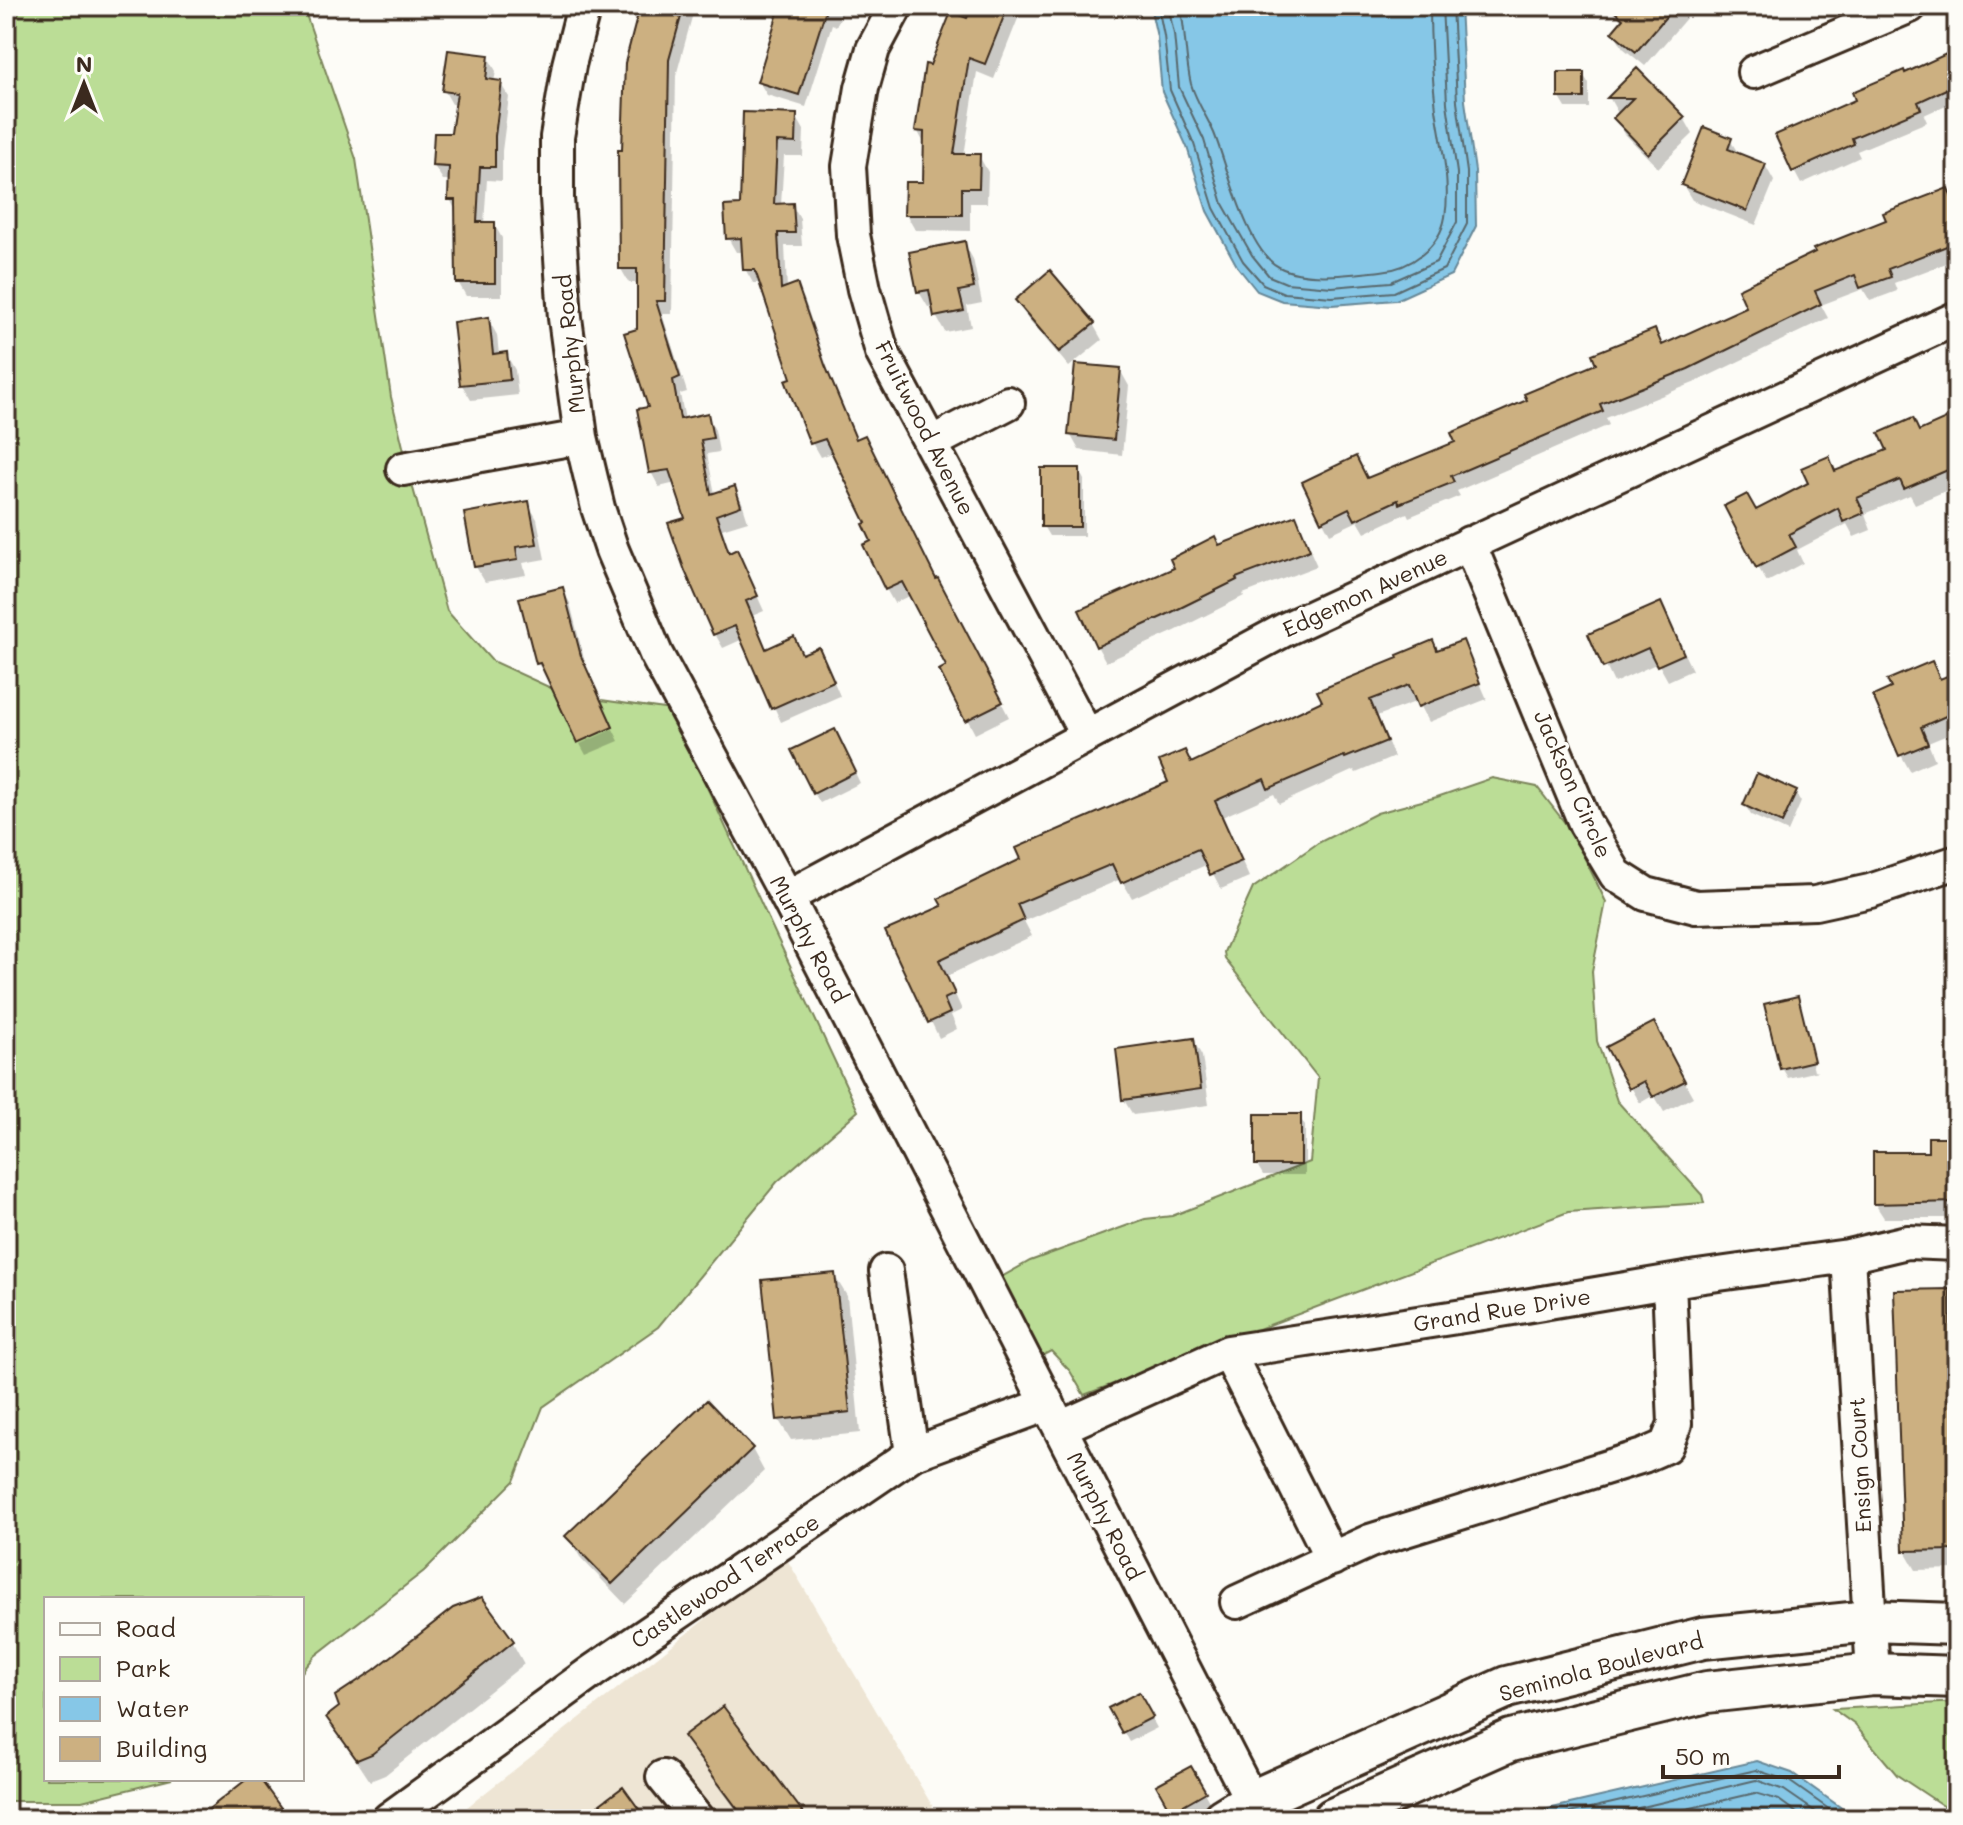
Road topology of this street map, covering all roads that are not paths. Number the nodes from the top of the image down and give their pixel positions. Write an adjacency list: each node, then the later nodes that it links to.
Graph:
1 (584, 6): 7 (street, Murphy Road)
2 (896, 6): 8 (street, Fruitwood Avenue)
3 (1910, 6): 4 (street)
4 (1754, 72)
5 (1957, 318): 10 (street, Edgemon Avenue)
6 (1008, 403): 8 (street)
7 (581, 437): 9 (street); 13 (street, Murphy Road)
8 (931, 443): 11 (street, Fruitwood Avenue)
9 (403, 469)
10 (1469, 543): 11 (street, Edgemon Avenue); 12 (street, Jackson Circle)
11 (1087, 736): 13 (street, Edgemon Avenue)
12 (1957, 862)
13 (787, 897): 19 (street, Murphy Road)
14 (1957, 1244): 15 (street, Grand Rue Drive)
15 (1848, 1256): 17 (street, Grand Rue Drive); 23 (street, Ensign Court)
16 (886, 1271): 20 (street)
17 (1669, 1282): 18 (street, Grand Rue Drive); 21 (street)
18 (1228, 1352): 19 (street, Grand Rue Drive); 21 (street)
19 (1054, 1416): 20 (street, Castlewood Terrace); 28 (street, Murphy Road)
20 (912, 1454): 29 (street, Castlewood Terrace)
21 (1332, 1559): 22 (street)
22 (1237, 1602)
23 (1870, 1621): 24 (main road, Seminola Boulevard); 25 (street, Ensign Court); 28 (main road, Seminola Boulevard)
24 (1957, 1624)
25 (1873, 1674): 26 (main road); 31 (main road)
26 (1957, 1677)
27 (663, 1777): 30 (street)
28 (1246, 1813)
29 (389, 1819)
30 (697, 1819)
31 (1333, 1819)

